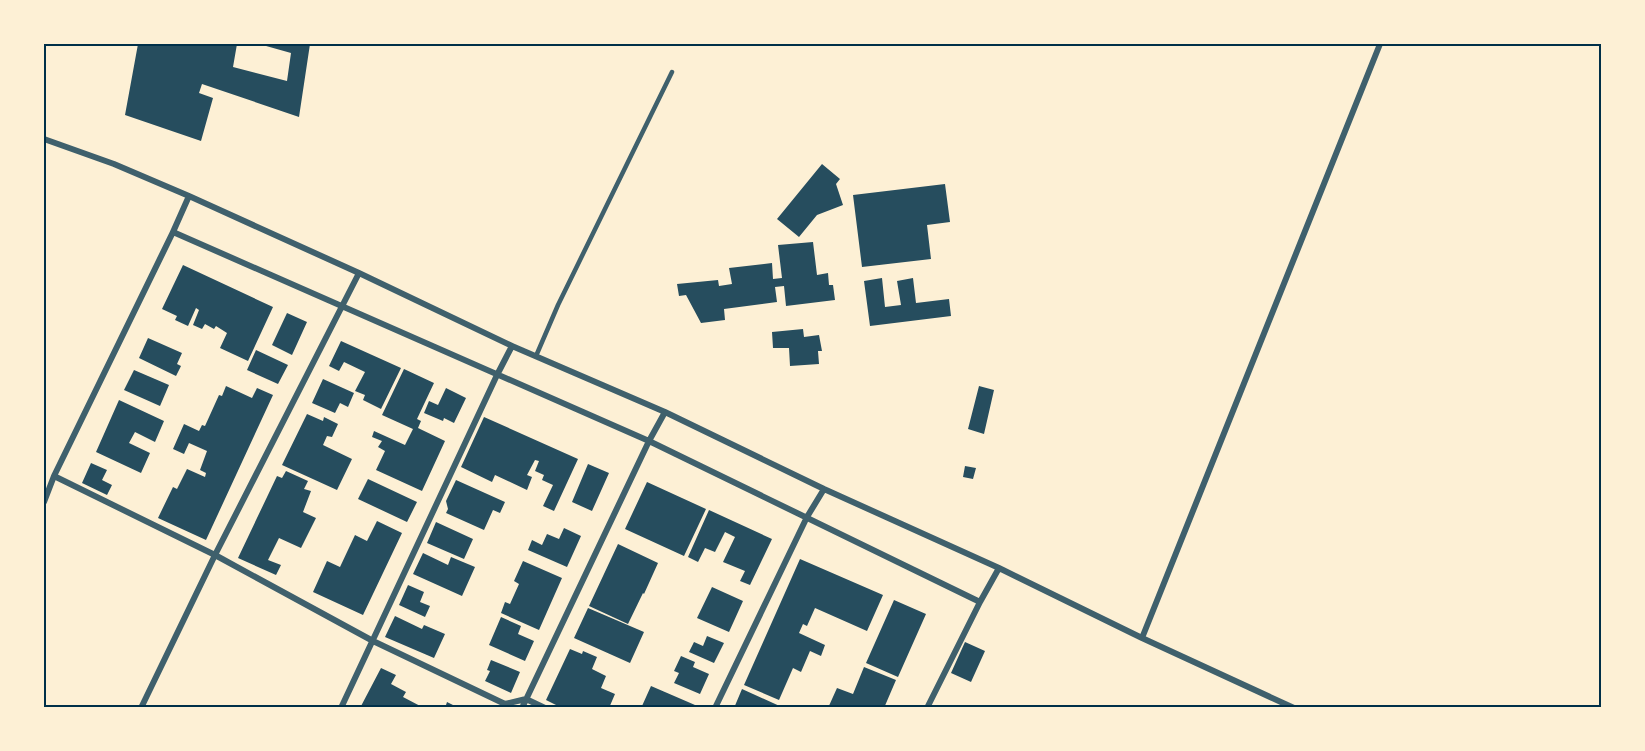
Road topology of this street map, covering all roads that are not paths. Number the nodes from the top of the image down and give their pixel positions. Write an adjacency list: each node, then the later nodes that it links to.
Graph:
1 (1380, 44): 20 (street)
2 (672, 72): 9 (lane)
3 (44, 139): 4 (street)
4 (189, 196): 5 (street); 6 (street)
5 (173, 232): 7 (street); 13 (street)
6 (359, 273): 7 (street); 8 (street)
7 (342, 308): 10 (street); 17 (street)
8 (512, 346): 9 (street); 10 (street)
9 (536, 356): 11 (street)
10 (497, 375): 12 (street); 21 (street)
11 (665, 412): 12 (street); 14 (street)
12 (649, 441): 16 (street); 22 (street)
13 (54, 476): 15 (street); 17 (street)
14 (824, 489): 16 (street); 18 (street)
15 (44, 502)
16 (807, 517): 19 (street); 27 (street)
17 (215, 555): 21 (street); 23 (street)
18 (999, 568): 19 (street); 20 (street)
19 (980, 602): 28 (street)
20 (1142, 638): 29 (street)
21 (373, 641): 22 (street); 24 (street)
22 (526, 699): 25 (street); 26 (street)
23 (141, 708)
24 (341, 708)
25 (522, 708)
26 (545, 708)
27 (715, 708)
28 (927, 708)
29 (1294, 708)

